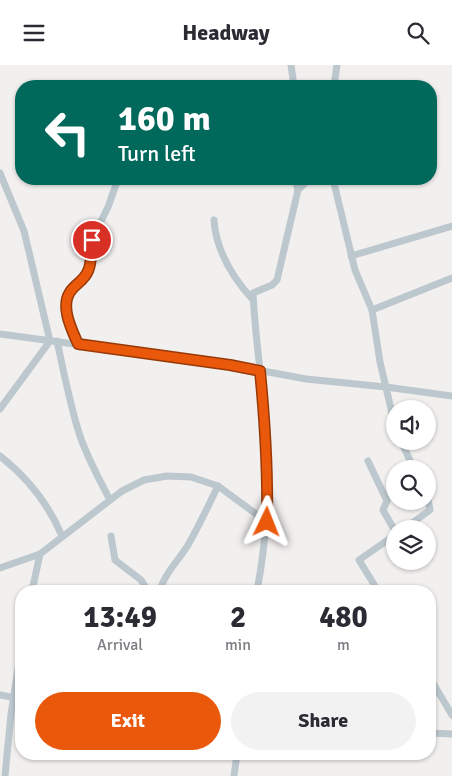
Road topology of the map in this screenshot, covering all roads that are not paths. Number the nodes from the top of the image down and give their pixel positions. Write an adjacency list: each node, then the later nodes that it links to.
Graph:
1 (291, 65): 3 (street)
2 (337, 65): 4 (street)
3 (293, 80)
4 (335, 80)
5 (0, 173): 18 (street)
6 (116, 185): 19 (street)
7 (297, 185): 10 (street)
8 (303, 185): 10 (street)
9 (333, 185): 13 (street)
10 (298, 190): 15 (street)
11 (214, 220): 15 (street)
12 (452, 226): 13 (street)
13 (351, 256): 16 (street)
14 (452, 278): 16 (street)
15 (253, 300): 20 (street)
16 (372, 310): 21 (street)
17 (0, 334): 18 (street)
18 (54, 341): 19 (street); 24 (street); 28 (street)
19 (78, 344): 20 (street)
20 (260, 371): 21 (street); 32 (street)
21 (386, 387): 22 (street); 23 (street)
22 (452, 396)
23 (389, 400)
24 (0, 409)
25 (0, 456): 34 (street)
26 (368, 461): 30 (street)
27 (218, 486): 28 (street); 32 (street); 40 (street)
28 (110, 500): 34 (street)
29 (430, 510): 31 (street)
30 (388, 520)
31 (417, 520)
32 (267, 522): 41 (street)
33 (111, 535): 39 (street)
34 (62, 536): 36 (street)
35 (386, 540): 42 (street)
36 (40, 554): 37 (street); 38 (street)
37 (0, 568)
38 (33, 585)
39 (144, 585)
40 (163, 585)
41 (258, 585)
42 (374, 585)
43 (15, 685): 46 (street)
44 (436, 688): 47 (street)
45 (0, 695): 46 (street)
46 (13, 697): 51 (street)
47 (452, 715)
48 (436, 733): 49 (street)
49 (452, 734)
50 (236, 760): 52 (street)
51 (5, 776)
52 (234, 776)

